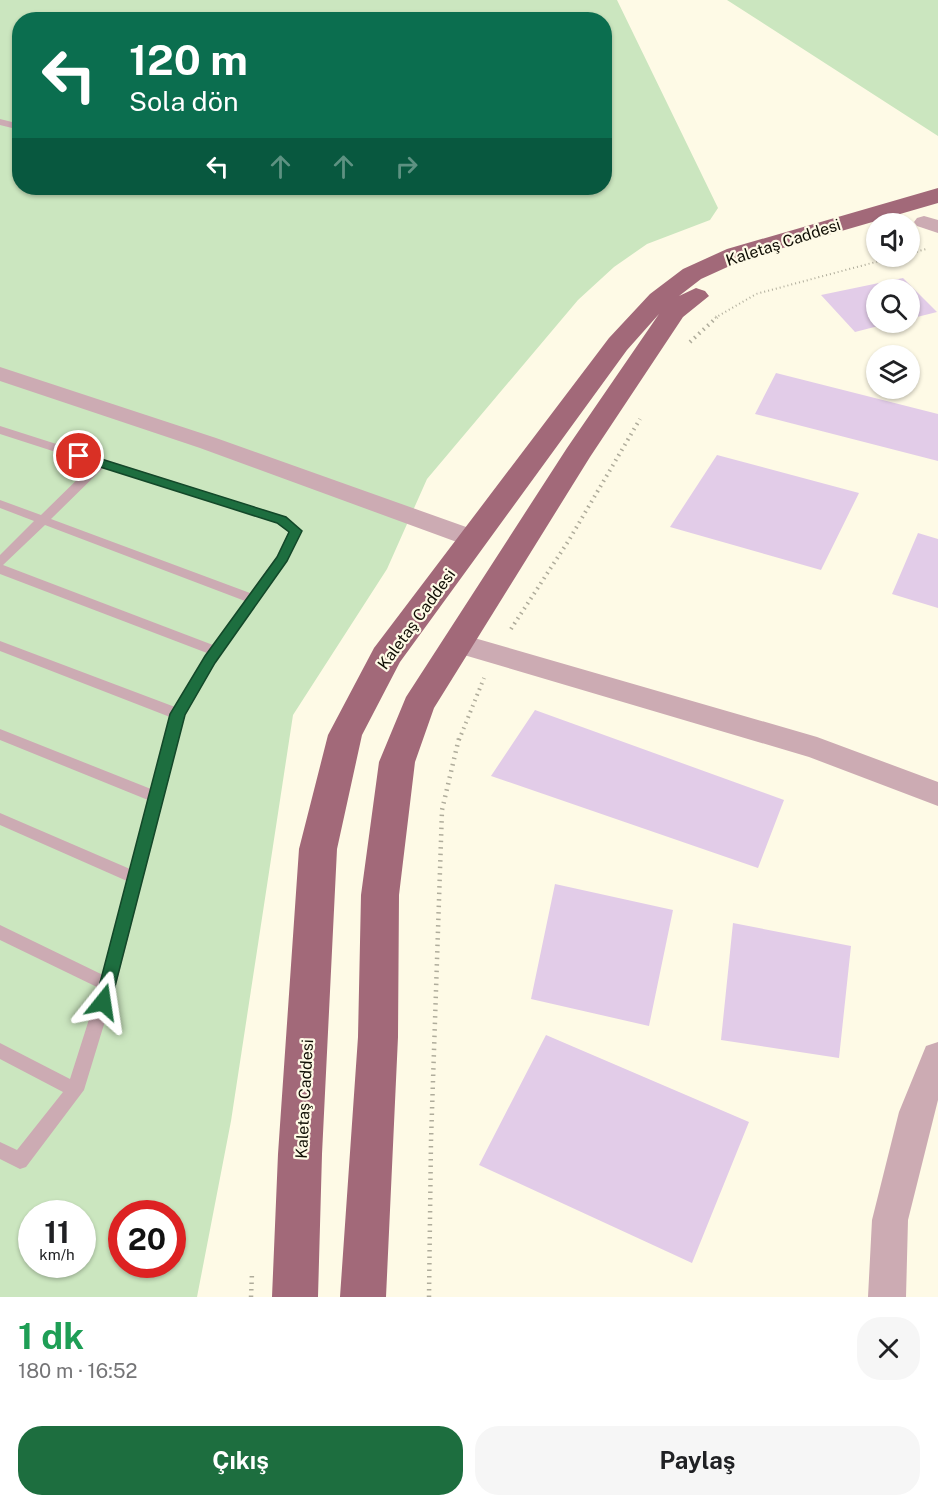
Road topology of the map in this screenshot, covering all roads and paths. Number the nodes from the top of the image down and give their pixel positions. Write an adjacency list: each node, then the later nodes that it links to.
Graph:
1 (929, 218): 11 (main road, Kaletaş Caddesi)
2 (866, 238): 15 (main road, Kaletaş Caddesi)
3 (866, 265): 4 (path)
4 (685, 347)
5 (0, 374): 11 (street)
6 (642, 416): 18 (path)
7 (0, 430): 8 (lane)
8 (100, 463): 10 (lane); 14 (lane)
9 (0, 504): 10 (lane)
10 (43, 520): 12 (lane); 14 (lane)
11 (474, 538): 31 (main road, Kaletaş Caddesi)
12 (0, 562)
13 (0, 569): 17 (lane)
14 (253, 599): 17 (lane)
15 (457, 644): 18 (street); 32 (main road, Kaletaş Caddesi)
16 (0, 646): 19 (lane)
17 (215, 651): 19 (lane)
18 (494, 654): 21 (street); 33 (path)
19 (178, 714): 22 (lane)
20 (0, 734): 22 (lane)
21 (938, 795)
22 (158, 797): 24 (lane)
23 (0, 819): 24 (lane)
24 (136, 878): 26 (lane)
25 (0, 932): 26 (lane)
26 (108, 985): 29 (lane)
27 (0, 1051): 29 (lane)
28 (938, 1057): 34 (street)
29 (75, 1090): 30 (lane)
30 (0, 1150)
31 (295, 1297)
32 (363, 1297)
33 (429, 1297)
34 (887, 1297)

